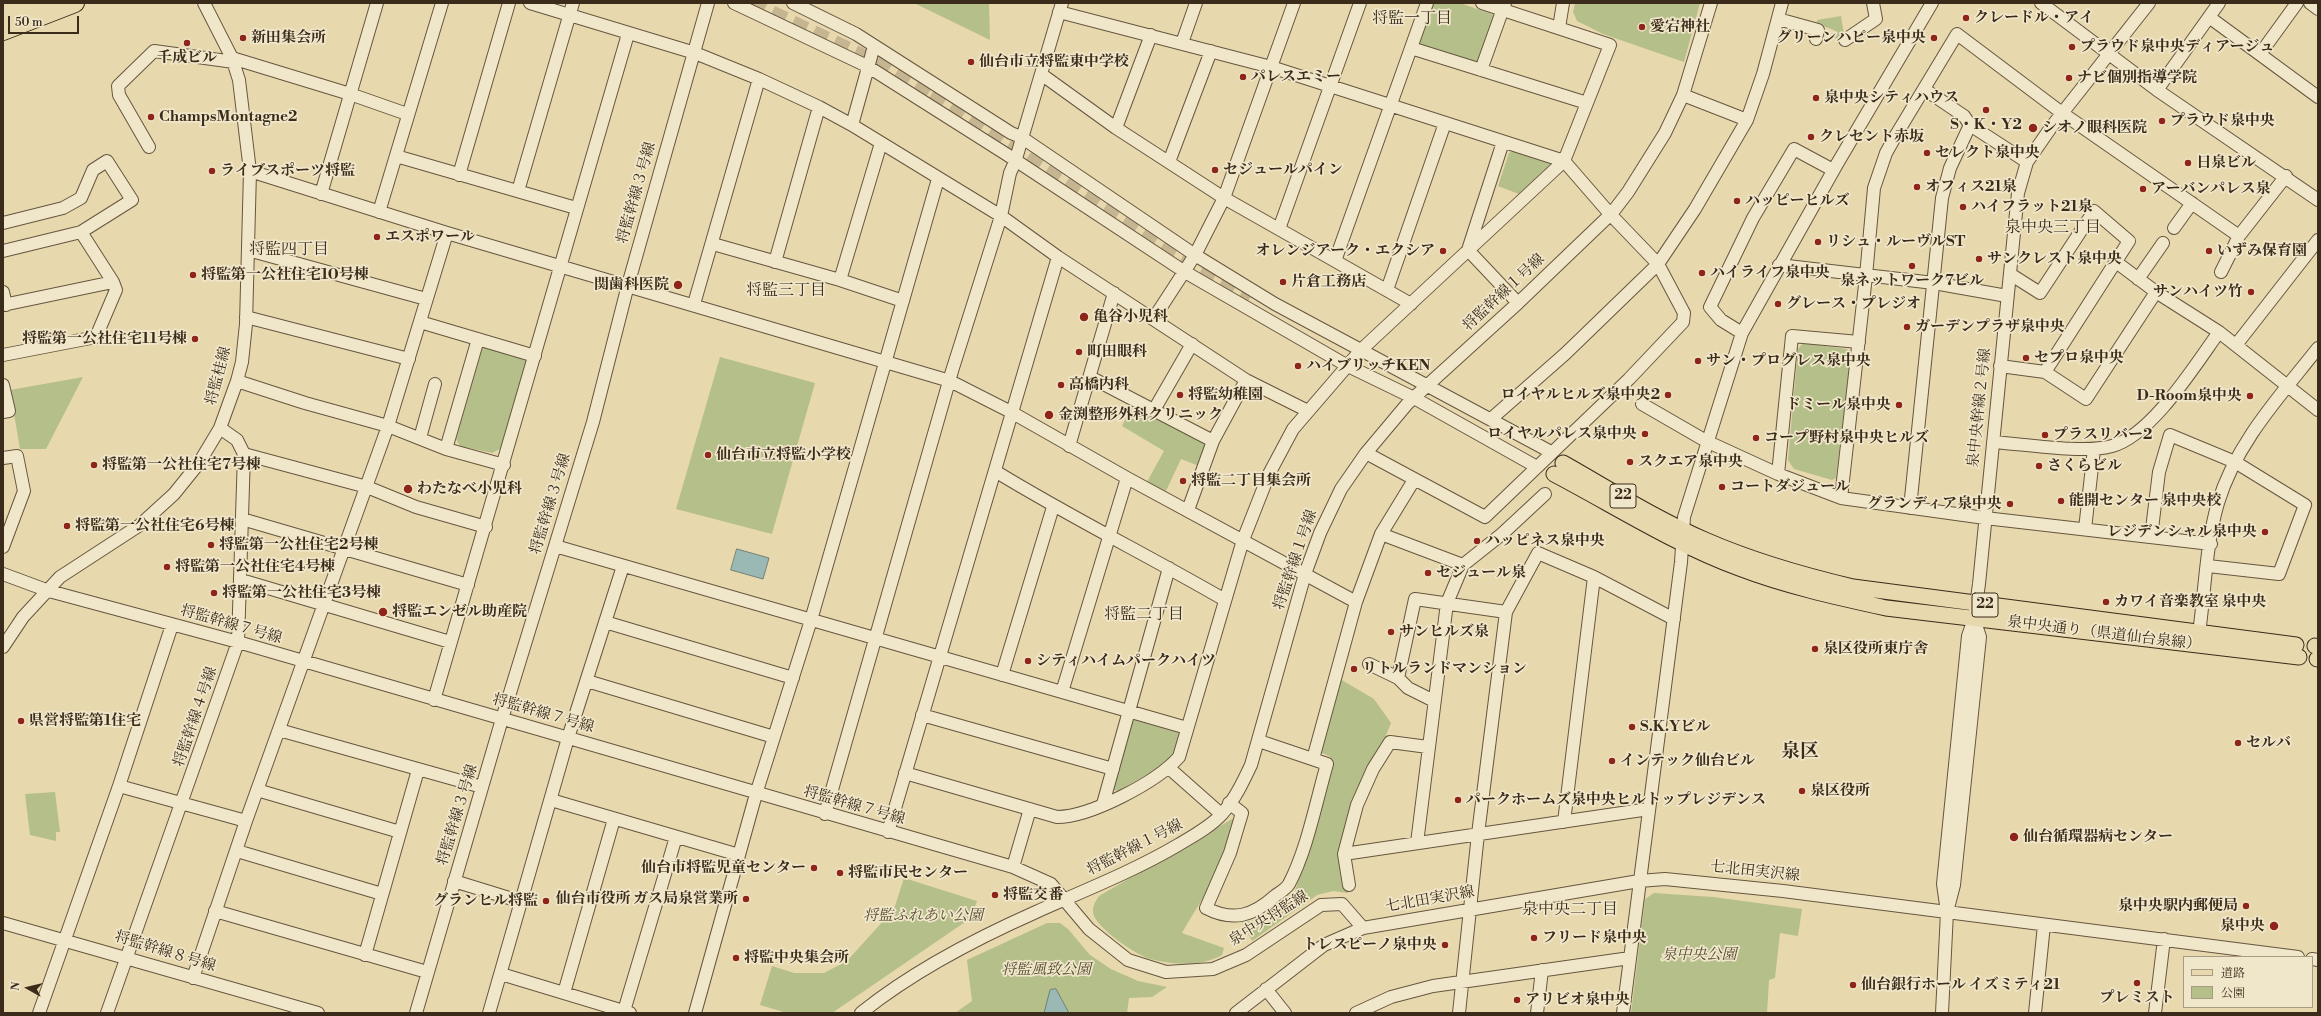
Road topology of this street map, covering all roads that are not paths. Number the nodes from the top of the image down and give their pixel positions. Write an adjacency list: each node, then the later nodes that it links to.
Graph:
1 (7, 3): 27 (main road)
2 (40, 3): 32 (highway)
3 (75, 3): 37 (highway)
4 (204, 3): 49 (street, 将監桂線)
5 (376, 3): 58 (street)
6 (442, 3): 65 (street)
7 (509, 3): 82 (street)
8 (530, 3): 33 (street)
9 (573, 3): 33 (street)
10 (708, 3): 46 (street, 将監幹線３号線)
11 (734, 3): 50 (street)
12 (793, 3): 43 (street)
13 (1196, 3): 42 (street)
14 (1360, 3): 55 (street)
15 (1427, 3): 44 (street)
16 (1482, 3): 29 (street)
17 (1563, 3): 36 (street)
18 (1711, 3): 59 (street, 将監幹線１号線)
19 (1782, 3): 35 (street)
20 (1873, 3): 41 (street)
21 (1932, 3): 80 (street)
22 (2042, 3): 47 (street)
23 (2149, 3): 47 (street, 泉中央幹線２号線)
24 (2219, 3): 34 (street)
25 (2297, 3): 48 (street)
26 (2310, 3): 31 (street)
27 (3, 4)
28 (1289, 4): 51 (street)
29 (1504, 6): 36 (street); 52 (street)
30 (1061, 8): 39 (street); 53 (street)
31 (2318, 9)
32 (3, 16)
33 (570, 16): 38 (street); 85 (street)
34 (2209, 17): 48 (street); 57 (street)
35 (1778, 19): 40 (street); 66 (street)
36 (1559, 28): 61 (street)
37 (3, 31)
38 (628, 34): 46 (street); 90 (street)
39 (1151, 35): 42 (street); 70 (street)
40 (1816, 39)
41 (1845, 40)
42 (1182, 43): 45 (street)
43 (874, 46): 50 (street); 71 (street)
44 (1411, 48): 52 (street); 62 (street)
45 (1211, 51): 51 (street); 78 (street)
46 (695, 53): 54 (street); 122 (street, 将監幹線３号線)
47 (2108, 54): 57 (street); 64 (street, 泉中央幹線２号線)
48 (2260, 54): 60 (street)
49 (233, 60): 58 (street); 74 (street); 81 (street, 将監桂線)
50 (867, 66): 68 (street); 77 (street)
51 (1271, 67): 55 (street); 87 (street)
52 (1481, 70): 61 (street)
53 (1041, 74): 70 (street); 71 (street)
54 (759, 79): 63 (street); 102 (street)
55 (1330, 86): 62 (street); 96 (street)
56 (1924, 89): 64 (street); 69 (street); 117 (street)
57 (2157, 90): 83 (street)
58 (350, 94): 65 (street); 86 (street)
59 (1682, 95): 66 (street); 92 (street, 将監幹線１号線)
60 (2318, 97)
61 (1587, 103): 76 (street)
62 (1391, 105): 67 (street); 108 (street)
63 (819, 107): 68 (street); 109 (street)
64 (2062, 113): 79 (street, 泉中央幹線２号線); 89 (street)
65 (407, 114): 75 (street)
66 (1747, 120): 111 (street)
67 (1445, 123): 73 (street); 123 (street)
68 (852, 125): 72 (street)
69 (1970, 125): 79 (street); 121 (street)
70 (1116, 128): 78 (street)
71 (1021, 137): 77 (street); 106 (street)
72 (881, 142): 84 (street); 119 (street)
73 (1503, 142): 76 (street); 104 (street)
74 (149, 147)
75 (396, 156): 82 (street); 91 (street)
76 (1564, 161): 92 (street); 104 (street)
77 (1015, 162): 93 (street); 114 (street)
78 (1169, 162): 87 (street)
79 (2028, 162): 116 (street, 泉中央幹線２号線)
80 (1833, 170): 113 (street); 138 (street)
81 (250, 171): 86 (street); 103 (street, 将監桂線)
82 (460, 175): 85 (street)
83 (2286, 176): 88 (street); 99 (street)
84 (938, 179): 93 (street); 129 (street)
85 (518, 191): 90 (street)
86 (321, 194): 91 (street)
87 (1224, 198): 96 (street); 106 (street)
88 (2318, 200)
89 (2192, 202): 95 (street); 99 (street)
90 (576, 208): 112 (street)
91 (379, 212): 98 (street)
92 (1610, 214): 111 (street); 130 (street, 将監幹線１号線)
93 (1001, 216): 107 (street); 155 (street)
94 (3, 223): 97 (street)
95 (2174, 228)
96 (1279, 229): 108 (street)
97 (81, 232): 105 (street); 120 (street)
98 (447, 233): 112 (street); 128 (street)
99 (2239, 236): 115 (street)
100 (2318, 240): 142 (street)
101 (2163, 243): 118 (street)
102 (712, 244): 109 (street); 131 (street)
103 (248, 250): 128 (street); 134 (street, 将監桂線)
104 (1468, 250): 130 (street); 132 (street)
105 (3, 251)
106 (1195, 255): 114 (street); 144 (street)
107 (1058, 257): 126 (street); 166 (street)
108 (1336, 261): 123 (street)
109 (774, 262): 119 (street)
110 (2116, 262): 116 (street); 118 (street); 151 (street)
111 (1658, 264): 167 (street); 177 (street)
112 (561, 265): 122 (street); 146 (street)
113 (1779, 265): 117 (street); 138 (street)
114 (1185, 272): 135 (street); 149 (street)
115 (2221, 272)
116 (2010, 274): 127 (street, 泉中央幹線２号線)
117 (1866, 276): 121 (street); 140 (street)
118 (2138, 279): 125 (street)
119 (840, 280): 129 (street)
120 (113, 282): 133 (street); 145 (street)
121 (1934, 283): 127 (street); 193 (street)
122 (628, 285): 131 (street); 206 (street, 将監幹線３号線)
123 (1387, 290): 132 (street)
124 (3, 292): 133 (street)
125 (2156, 292): 137 (street); 151 (street)
126 (1114, 293): 135 (street); 152 (street)
127 (2007, 296): 150 (street, 泉中央幹線２号線)
128 (426, 298): 136 (street)
129 (903, 300): 148 (street)
130 (1518, 303): 158 (street, 将監幹線１号線)
131 (694, 304): 148 (street)
132 (1411, 304): 144 (street)
133 (4, 305)
134 (246, 317): 147 (street); 153 (street, 将監桂線)
135 (1154, 318): 141 (street)
136 (420, 322): 139 (street); 147 (street)
137 (2219, 332): 142 (street); 176 (street)
138 (1742, 333): 172 (street)
139 (478, 339): 146 (street); 175 (street)
140 (1859, 342): 186 (street); 191 (street)
141 (1192, 344): 154 (street); 162 (street)
142 (2236, 345): 159 (street)
143 (2318, 348): 159 (street)
144 (1361, 350): 149 (street); 158 (street)
145 (3, 355)
146 (534, 356): 182 (street)
147 (409, 360): 168 (street)
148 (884, 361): 155 (street); 227 (street)
149 (1346, 365): 160 (street); 164 (street)
150 (2000, 366): 151 (street); 173 (street, 泉中央幹線２号線)
151 (2045, 372)
152 (1090, 376): 162 (street); 174 (street)
153 (237, 380): 168 (street); 169 (street, 将監桂線)
154 (1246, 380): 164 (street); 171 (street)
155 (950, 381): 166 (street); 231 (street)
156 (435, 384): 170 (street)
157 (3, 385): 165 (street)
158 (1428, 385): 160 (street, 将監幹線１号線); 167 (street)
159 (2287, 387): 163 (street); 181 (street)
160 (1414, 398): 178 (street, 将監幹線１号線); 183 (street)
161 (1642, 404): 172 (street)
162 (1154, 410): 171 (street)
163 (2318, 410)
164 (1308, 411): 204 (street)
165 (3, 412)
166 (1011, 412): 174 (street); 185 (street)
167 (1491, 419): 177 (street)
168 (388, 426): 170 (street); 189 (street)
169 (220, 428): 179 (street); 218 (street, 将監桂線)
170 (420, 438): 175 (street)
171 (1213, 441): 194 (street)
172 (1706, 442): 186 (street); 202 (street)
173 (1993, 442): 176 (street); 195 (street, 泉中央幹線２号線)
174 (1069, 446): 187 (street)
175 (446, 449): 182 (street)
176 (2094, 449): 199 (street)
177 (1551, 452): 183 (street)
178 (1366, 453): 188 (street); 214 (street, 将監幹線１号線)
179 (244, 454): 189 (street); 196 (street, 将監幹線４号線)
180 (3, 458): 197 (street)
181 (2235, 462): 203 (street); 205 (street); 211 (street)
182 (504, 465): 198 (street)
183 (1537, 467): 188 (street)
184 (1558, 468): 202 (main road, 泉中央通り（県道仙台泉線） / 22)
185 (995, 472): 192 (street); 235 (street)
186 (1778, 474): 191 (street)
187 (1127, 478): 194 (street); 201 (street)
188 (1414, 480): 200 (street)
189 (367, 487): 198 (street); 208 (street)
190 (1545, 494): 209 (street)
191 (1841, 498): 193 (street)
192 (1053, 507): 201 (street); 238 (street)
193 (1910, 508): 195 (street)
194 (1188, 510): 204 (street)
195 (1986, 518): 199 (street); 223 (street, 泉中央幹線２号線)
196 (242, 519): 208 (street); 216 (street, 将監幹線４号線)
197 (7, 527): 207 (street)
198 (486, 527): 217 (street)
199 (2084, 529): 203 (street)
200 (1381, 534): 209 (street); 220 (street)
201 (1110, 535): 212 (street); 242 (street)
202 (1683, 537): 223 (main road, 泉中央通り（県道仙台泉線） / 22); 225 (street); 226 (main road, 泉中央通り（県道仙台泉線） / 22)
203 (2151, 537): 205 (street)
204 (1243, 540): 214 (street); 219 (street)
205 (2211, 544): 211 (street)
206 (555, 546): 210 (street); 247 (street, 将監幹線３号線)
207 (3, 547)
208 (344, 549): 217 (street); 222 (street)
209 (1464, 565): 221 (street)
210 (623, 566): 227 (street); 228 (street)
211 (2208, 566): 230 (street)
212 (1169, 568): 219 (street); 245 (street)
213 (3, 574): 218 (street, 将監幹線７号線)
214 (1305, 574): 220 (street); 252 (street, 将監幹線１号線)
215 (1594, 577): 224 (street); 225 (street); 273 (street)
216 (241, 580): 222 (street); 232 (street, 将監幹線４号線)
217 (468, 585): 233 (street)
218 (49, 591): 229 (street, 将監幹線７号線); 234 (street, 将監桂線)
219 (1225, 600): 248 (street)
220 (1356, 602): 254 (street)
221 (1447, 603): 224 (street); 240 (street); 244 (street)
222 (324, 604): 233 (street); 236 (street)
223 (1977, 604): 226 (street, 泉中央幹線２号線); 230 (main road, 泉中央通り（県道仙台泉線） / 22)
224 (1506, 612): 276 (street)
225 (1674, 619): 268 (street)
226 (1974, 619): 230 (main road, 泉中央通り（県道仙台泉線） / 22); 291 (street, 泉中央幹線２号線)
227 (811, 620): 231 (street); 239 (street)
228 (605, 622): 239 (street); 241 (street)
229 (172, 625): 232 (street, 将監幹線７号線); 259 (street)
230 (2199, 633)
231 (876, 639): 235 (street); 269 (street)
232 (238, 642): 236 (street, 将監幹線７号線); 265 (street, 将監幹線４号線)
233 (450, 642): 243 (street)
234 (3, 647)
235 (939, 657): 238 (street); 246 (street)
236 (303, 662): 243 (street, 将監幹線７号線); 249 (street)
237 (1369, 664): 240 (street)
238 (1002, 675): 242 (street)
239 (793, 678): 250 (street)
240 (1398, 678): 244 (street)
241 (587, 681): 250 (street); 251 (street)
242 (1062, 692): 245 (street)
243 (434, 700): 247 (street, 将監幹線７号線)
244 (1434, 701): 253 (street)
245 (1129, 712): 248 (street); 256 (street)
246 (922, 715): 256 (street); 258 (street)
247 (502, 719): 251 (street, 将監幹線７号線); 260 (street, 将監幹線３号線)
248 (1187, 728): 255 (street)
249 (279, 730): 257 (street); 261 (street)
250 (774, 737): 262 (street)
251 (568, 738): 262 (street, 将監幹線７号線); 263 (street)
252 (1258, 741): 254 (street); 264 (street, 将監幹線１号線)
253 (1428, 747): 278 (street); 280 (street)
254 (1313, 759): 264 (street)
255 (1169, 768): 266 (street); 270 (street)
256 (1113, 769): 266 (street)
257 (418, 770): 260 (street); 274 (street)
258 (905, 773): 267 (street); 275 (street)
259 (119, 786): 265 (street); 295 (street)
260 (482, 787): 283 (street, 将監幹線３号線)
261 (257, 790): 272 (street); 274 (street)
262 (756, 794): 269 (street, 将監幹線７号線); 281 (street)
263 (551, 800): 271 (street); 288 (street)
264 (1230, 803): 270 (street, 将監幹線１号線)
265 (182, 804): 272 (street); 299 (street, 将監幹線４号線)
266 (1103, 804): 267 (street)
267 (1030, 809): 282 (street)
268 (1649, 810): 273 (street); 284 (street)
269 (825, 814): 275 (street, 将監幹線７号線)
270 (1222, 814): 287 (street, 将監幹線１号線)
271 (614, 819): 277 (street); 307 (street)
272 (246, 821): 279 (street)
273 (1564, 822): 276 (street)
274 (400, 832): 286 (street)
275 (888, 832): 282 (street, 将監幹線７号線)
276 (1478, 834): 278 (street); 289 (street)
277 (676, 837): 281 (street); 308 (street)
278 (1417, 843): 280 (street)
279 (237, 851): 286 (street); 290 (street)
280 (1344, 854): 285 (street)
281 (739, 855): 314 (street)
282 (1013, 867): 287 (street, 将監幹線７号線)
283 (454, 881): 288 (street); 302 (street, 将監幹線３号線)
284 (1639, 881): 289 (street, 七北田実沢線); 291 (street, 七北田実沢線); 300 (street)
285 (1350, 885)
286 (382, 894): 297 (street)
287 (1066, 900): 294 (street, 泉中央将監線); 315 (street, 将監幹線１号線)
288 (522, 902): 303 (street)
289 (1470, 910): 294 (street, 七北田実沢線); 305 (street)
290 (215, 911): 297 (street); 304 (street)
291 (1947, 912): 293 (street, 七北田実沢線); 322 (street, 泉中央幹線２号線)
292 (3, 923): 295 (street, 将監幹線８号線)
293 (2044, 925): 296 (street, 七北田実沢線); 323 (street)
294 (1363, 928): 306 (street, 七北田実沢線)
295 (64, 939): 299 (street, 将監幹線８号線); 309 (street)
296 (2164, 939): 298 (street, 七北田実沢線); 324 (street)
297 (365, 955): 302 (street)
298 (2291, 956)
299 (128, 958): 304 (street, 将監幹線８号線); 310 (street, 将監幹線４号線)
300 (1630, 958): 301 (street); 321 (street)
301 (1542, 970): 305 (street); 320 (street)
302 (427, 972): 312 (street, 将監幹線３号線)
303 (501, 974): 307 (street); 313 (street)
304 (193, 978): 311 (street, 将監幹線８号線)
305 (1462, 982): 318 (street); 319 (street)
306 (1266, 989): 316 (street, 七北田実沢線); 317 (street)
307 (564, 993): 308 (street)
308 (627, 1012)
309 (39, 1013)
310 (107, 1013)
311 (318, 1013)
312 (416, 1013)
313 (489, 1013)
314 (695, 1013)
315 (861, 1013)
316 (1236, 1013)
317 (1285, 1013)
318 (1356, 1013)
319 (1459, 1013)
320 (1537, 1013)
321 (1623, 1013)
322 (1942, 1013)
323 (2035, 1013)
324 (2155, 1013)

